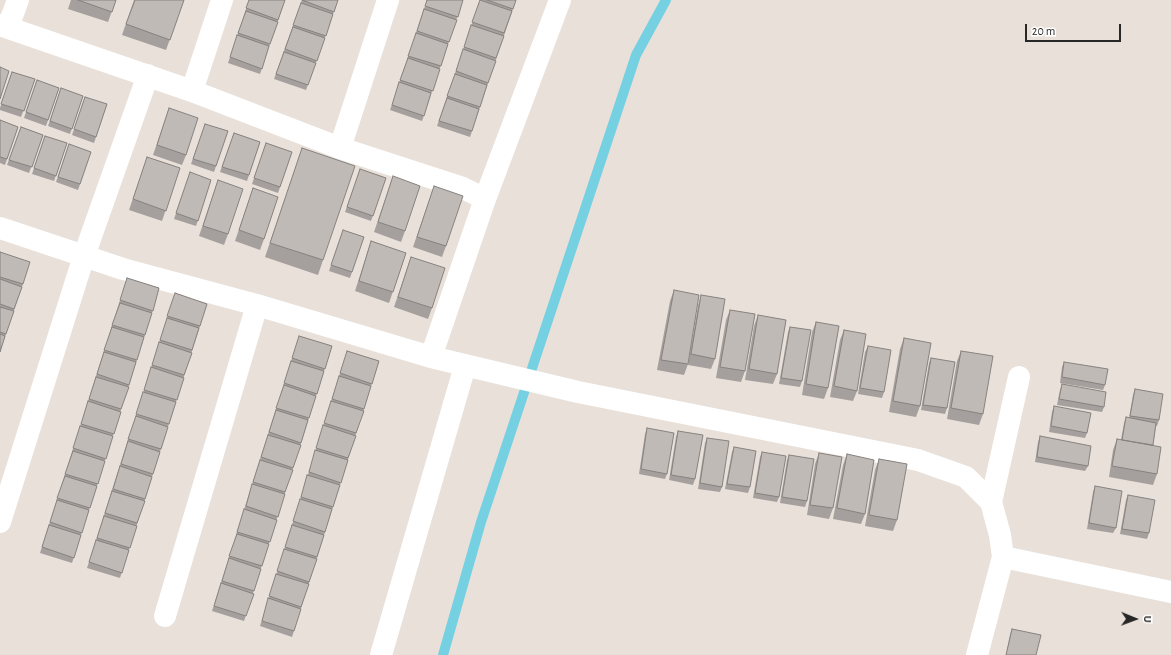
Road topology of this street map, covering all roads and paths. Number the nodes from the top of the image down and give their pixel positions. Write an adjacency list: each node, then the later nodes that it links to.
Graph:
1 (18, 0): 5 (street)
2 (222, 0): 7 (street)
3 (388, 0): 8 (street)
4 (560, 0): 9 (street)
5 (4, 26): 6 (street)
6 (148, 75): 7 (street); 11 (street)
7 (192, 91): 8 (street)
8 (340, 148): 9 (street)
9 (485, 199): 13 (street)
10 (0, 228): 11 (street)
11 (84, 256): 12 (street); 17 (street)
12 (257, 305): 13 (street); 20 (street)
13 (431, 357): 14 (street)
14 (466, 366): 16 (street); 21 (street)
15 (1019, 377): 16 (street)
16 (991, 502): 18 (street)
17 (0, 522)
18 (1003, 557): 19 (street); 22 (street)
19 (1170, 588)
20 (164, 616)
21 (381, 655)
22 (977, 655)

